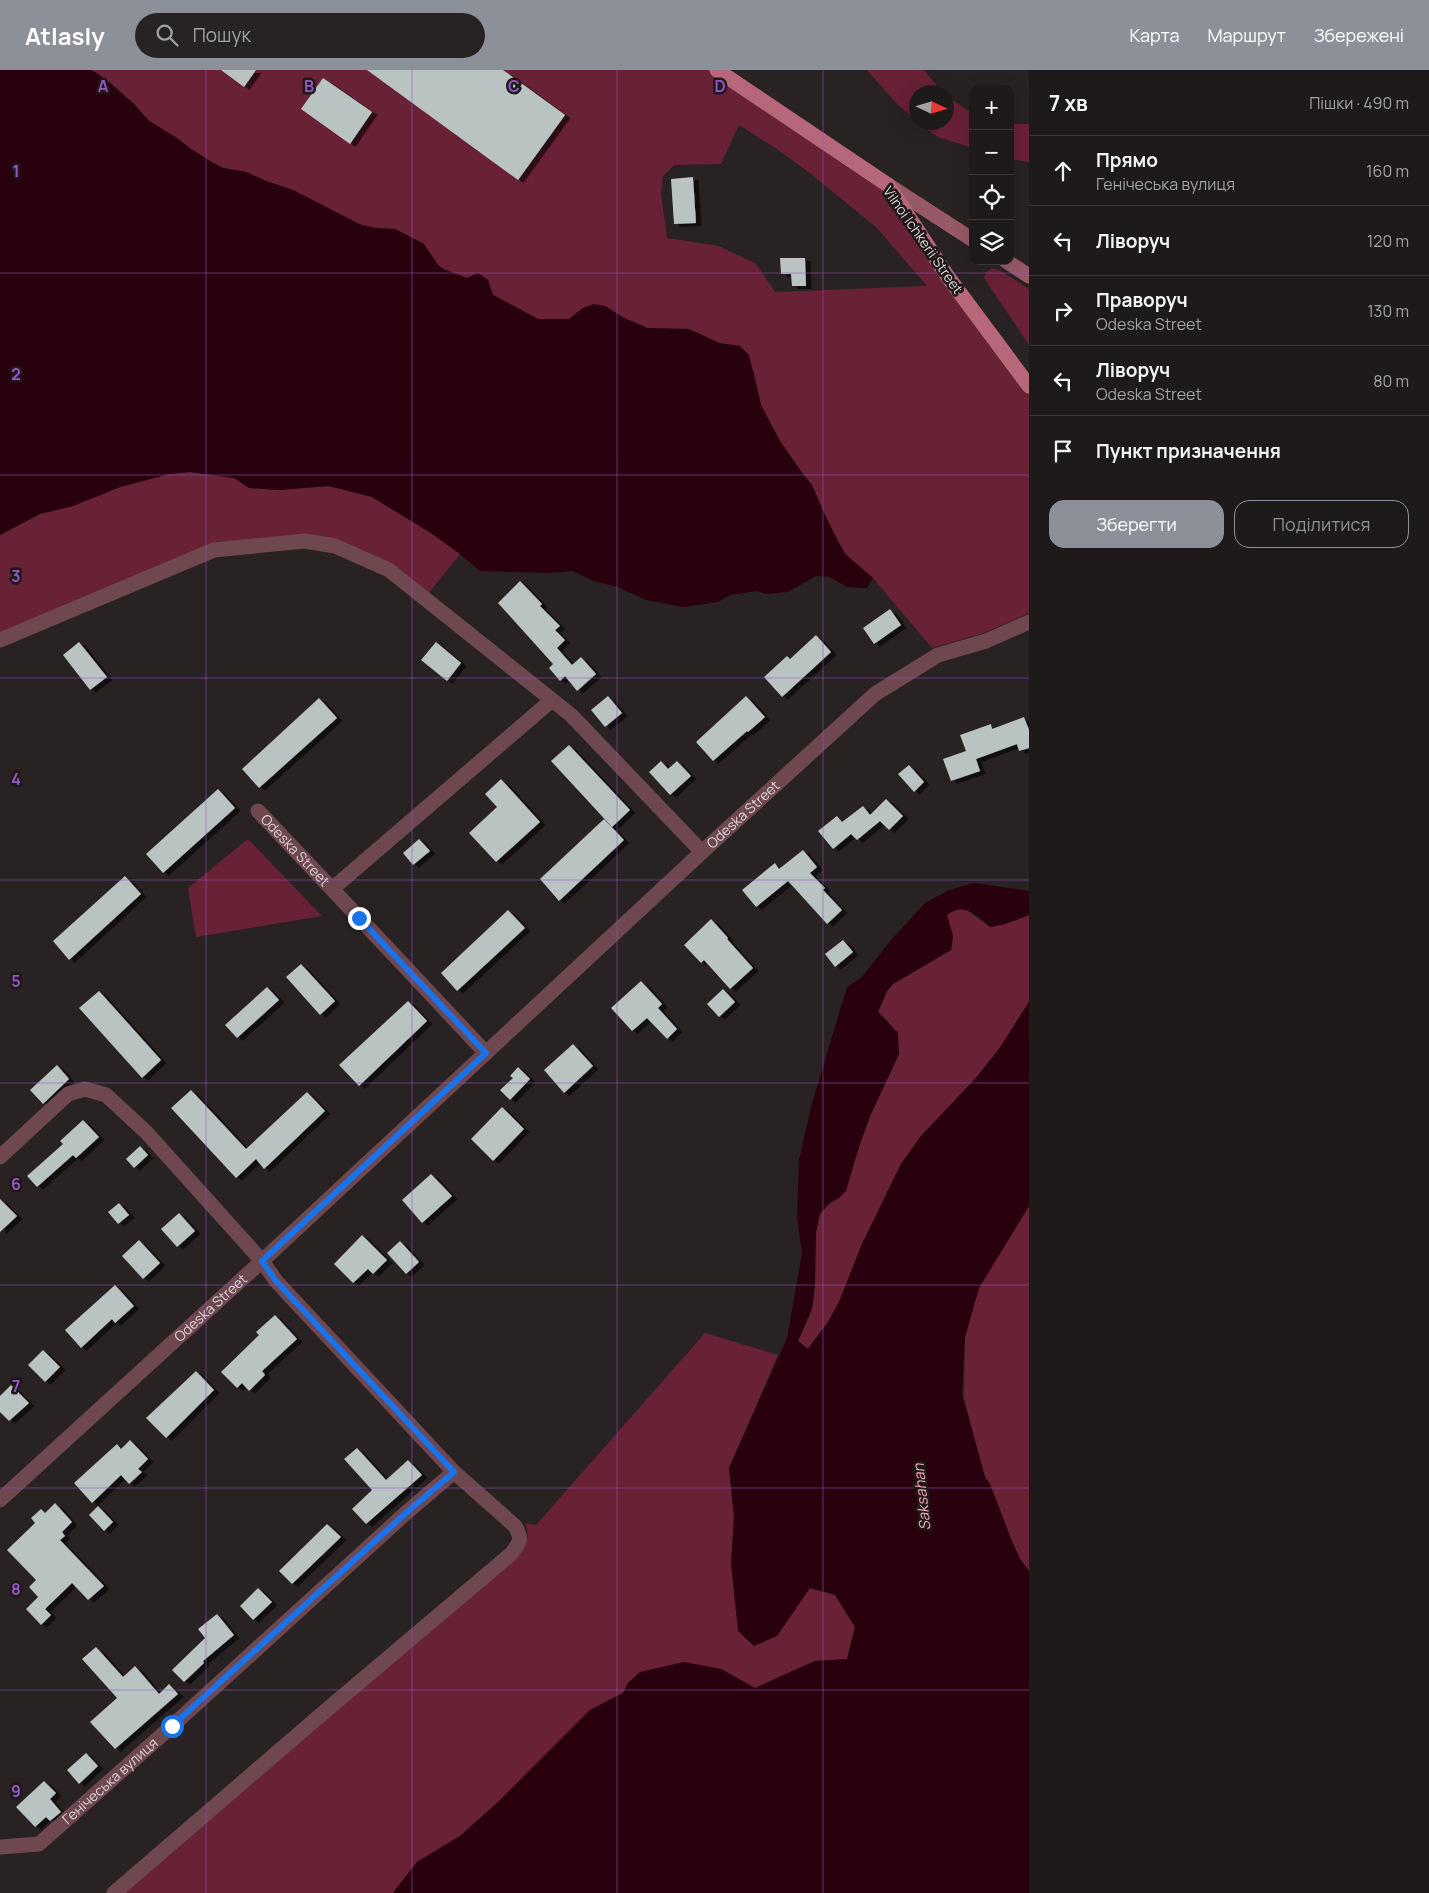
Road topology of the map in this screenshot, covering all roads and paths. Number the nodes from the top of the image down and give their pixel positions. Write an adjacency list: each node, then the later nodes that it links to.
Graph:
1 (717, 70): 2 (main road, Vilnoi Ichkerii Street)
2 (888, 185): 3 (street); 6 (main road, Vilnoi Ichkerii Street)
3 (969, 237)
4 (1012, 265): 5 (street)
5 (1029, 276)
6 (1029, 386)
7 (1029, 622): 11 (street, Odeska Street)
8 (0, 640): 9 (street)
9 (552, 700): 11 (street); 12 (street, Odeska Street)
10 (258, 811): 12 (street, Odeska Street)
11 (702, 852): 13 (street, Odeska Street)
12 (332, 889): 13 (street, Odeska Street)
13 (486, 1053): 15 (street, Odeska Street)
14 (0, 1157): 15 (street)
15 (262, 1261): 16 (street); 17 (street, Odeska Street)
16 (454, 1472): 18 (street, Генічеська вулиця); 19 (street)
17 (0, 1500)
18 (0, 1847)
19 (114, 1893)

